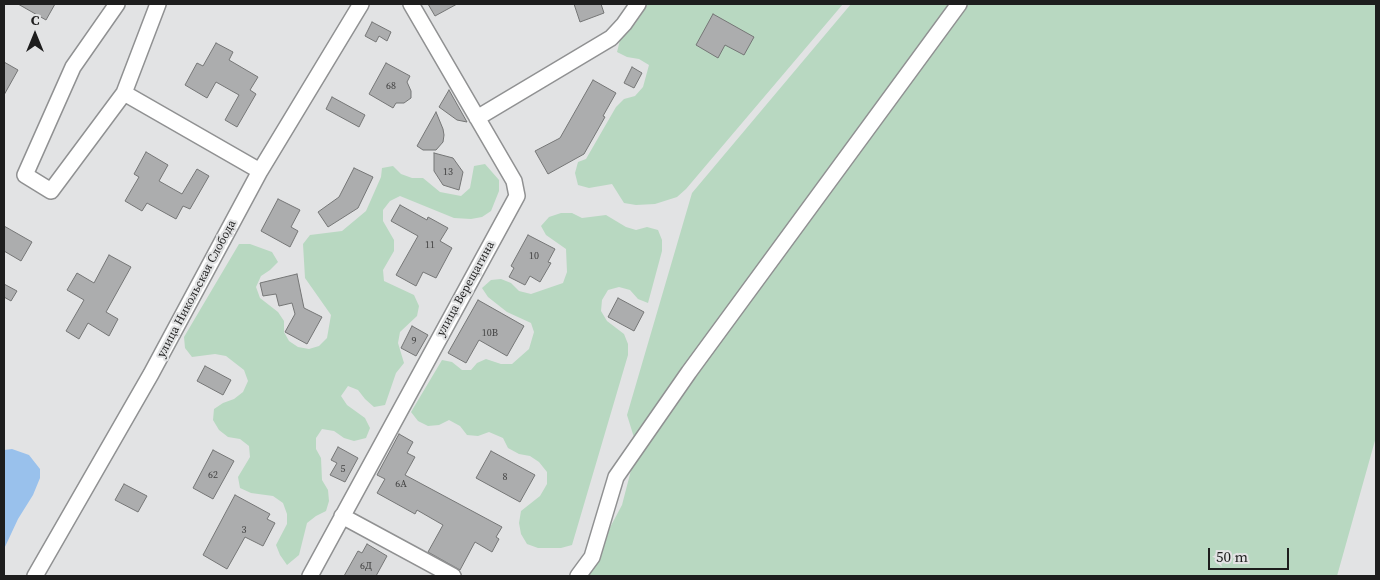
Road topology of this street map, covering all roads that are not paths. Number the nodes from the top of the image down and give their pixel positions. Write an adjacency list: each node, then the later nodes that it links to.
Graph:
1 (117, 4): 7 (street)
2 (158, 4): 7 (street)
3 (361, 4): 9 (street, улица Никольская Слобода)
4 (411, 4): 8 (street, улица Верещагина)
5 (638, 4): 8 (street)
6 (960, 4): 14 (street)
7 (124, 93): 9 (street)
8 (477, 118): 10 (street, улица Верещагина)
9 (260, 171): 11 (street, улица Никольская Слобода)
10 (342, 516): 12 (street, улица Верещагина); 13 (street)
11 (35, 576)
12 (310, 576)
13 (453, 576)
14 (578, 576)

